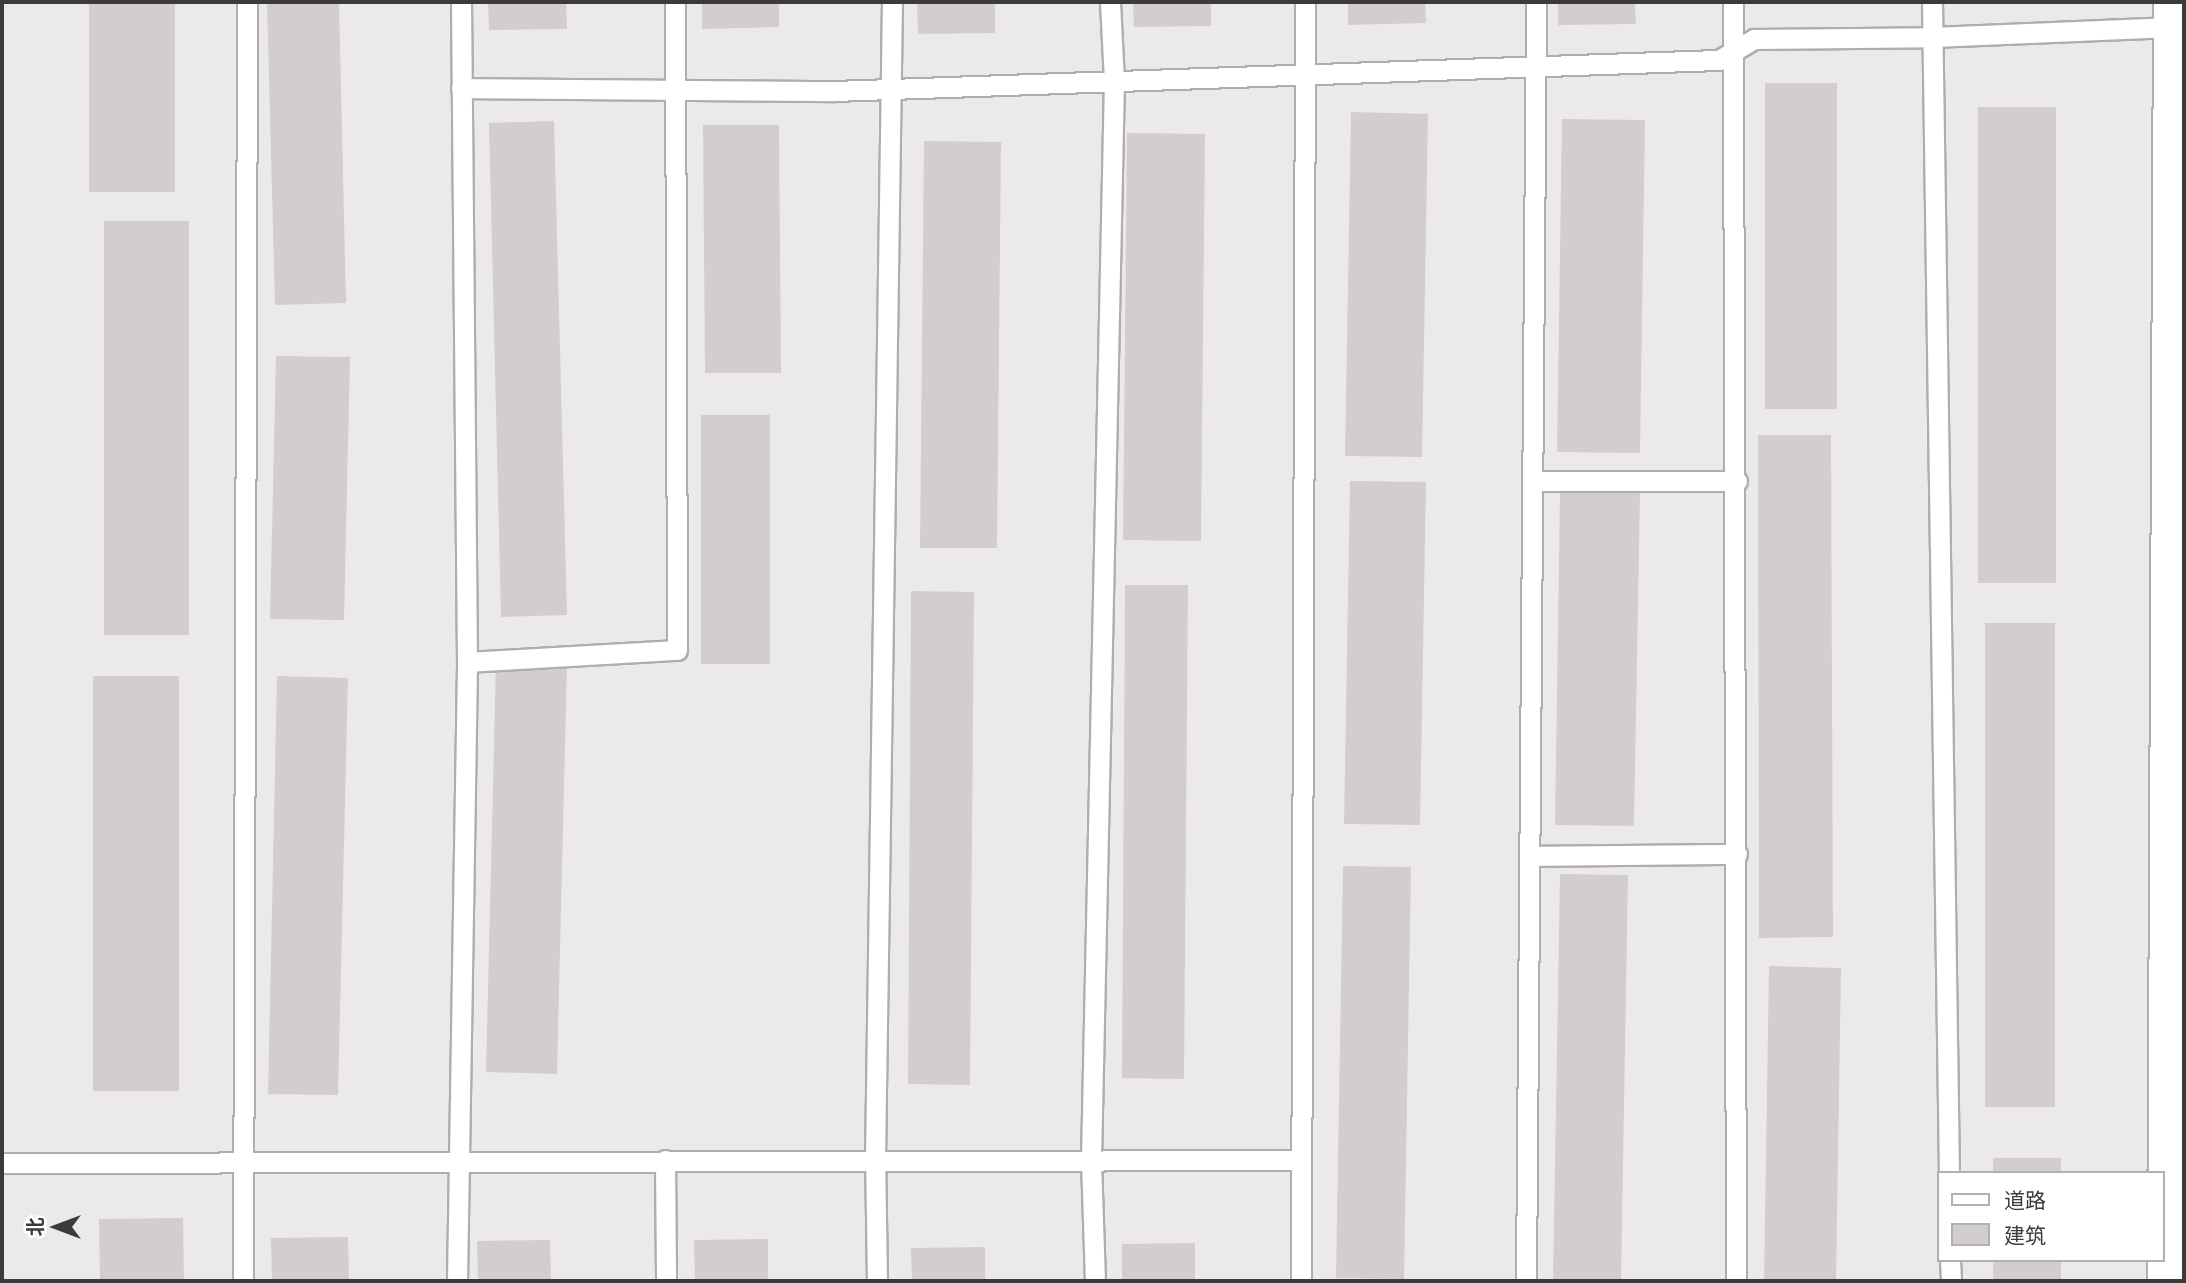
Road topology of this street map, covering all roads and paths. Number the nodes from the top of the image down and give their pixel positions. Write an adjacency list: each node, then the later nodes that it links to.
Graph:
1 (247, 2): 30 (lane)
2 (461, 2): 16 (lane)
3 (676, 2): 18 (lane)
4 (892, 2): 17 (lane)
5 (1110, 2): 15 (lane)
6 (1306, 2): 14 (lane)
7 (1535, 2): 13 (lane)
8 (1734, 2): 12 (lane)
9 (1932, 2): 11 (lane)
10 (2172, 14): 11 (lane); 19 (street)
11 (1933, 37): 12 (lane); 32 (lane)
12 (1734, 51): 13 (lane); 21 (lane)
13 (1537, 66): 14 (lane); 20 (lane)
14 (1308, 74): 15 (lane); 29 (lane)
15 (1114, 81): 17 (lane); 28 (lane)
16 (461, 88): 18 (lane); 22 (lane)
17 (893, 89): 18 (lane); 27 (lane)
18 (676, 90): 22 (lane)
19 (2178, 131): 43 (street)
20 (1533, 481): 21 (lane); 24 (lane)
21 (1737, 481): 23 (lane)
22 (467, 662): 25 (lane)
23 (1737, 854): 24 (lane); 41 (lane)
24 (1530, 856): 40 (lane)
25 (458, 1160): 26 (lane); 30 (lane); 35 (lane)
26 (665, 1160): 27 (lane); 36 (lane)
27 (875, 1160): 28 (lane); 37 (lane)
28 (1091, 1160): 29 (lane); 38 (lane)
29 (1300, 1160): 39 (lane)
30 (244, 1162): 31 (lane); 34 (lane)
31 (2, 1163)
32 (1949, 1171)
33 (1950, 1262): 42 (lane)
34 (243, 1281)
35 (457, 1281)
36 (666, 1281)
37 (877, 1281)
38 (1095, 1281)
39 (1301, 1281)
40 (1526, 1281)
41 (1736, 1281)
42 (1951, 1281)
43 (2167, 1281)

